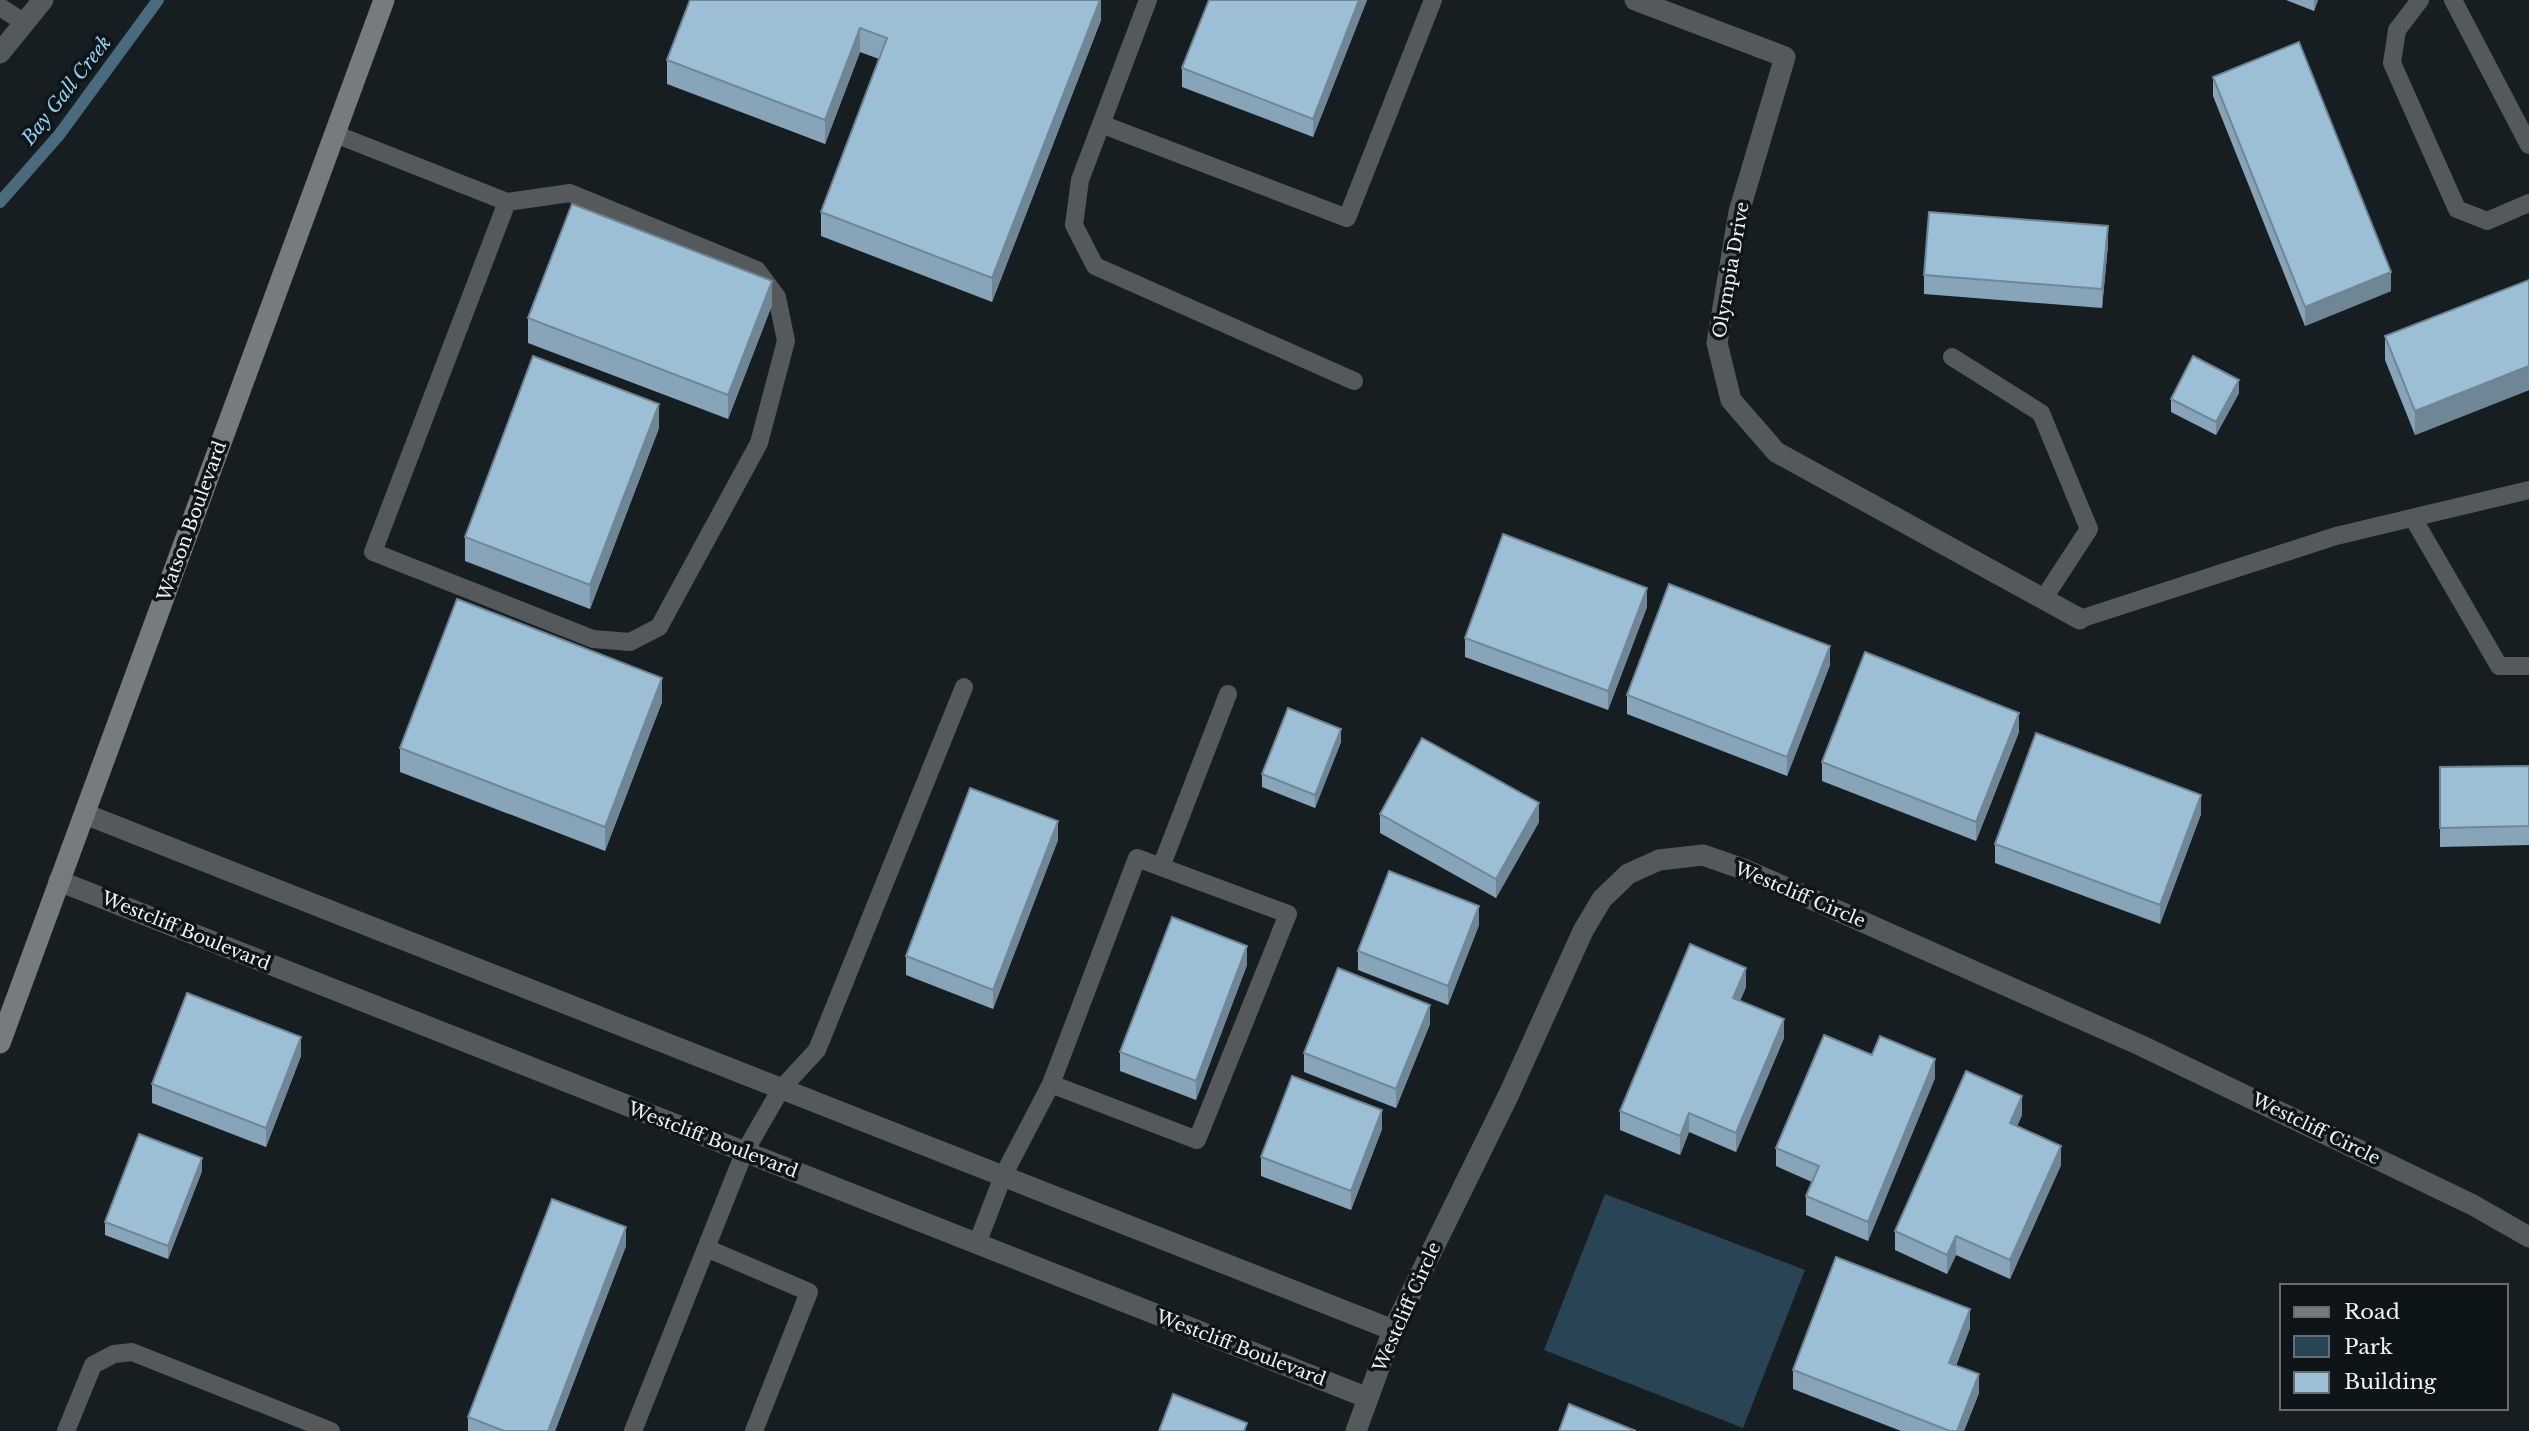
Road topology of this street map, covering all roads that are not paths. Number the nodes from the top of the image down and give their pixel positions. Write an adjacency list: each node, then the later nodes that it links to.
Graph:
1 (43, 0): 9 (street)
2 (384, 0): 12 (main road, Watson Boulevard)
3 (1148, 0): 11 (lane)
4 (1433, 0): 11 (lane)
5 (1635, 0): 20 (street, Olympia Drive)
6 (2420, 0): 15 (lane)
7 (2453, 0): 13 (lane)
8 (0, 7): 9 (lane)
9 (25, 23): 10 (street)
10 (0, 53)
11 (1101, 124): 17 (lane)
12 (335, 134): 14 (lane); 25 (main road, Watson Boulevard)
13 (2529, 145)
14 (507, 202): 14 (lane)
15 (2529, 203)
16 (1952, 357): 20 (lane)
17 (1354, 381)
18 (2529, 490): 19 (lane)
19 (2413, 518): 21 (lane); 22 (lane)
20 (2044, 598): 21 (street, Olympia Drive)
21 (2080, 619)
22 (2529, 666)
23 (964, 687): 30 (lane)
24 (1228, 694): 26 (lane)
25 (85, 814): 27 (main road, Watson Boulevard); 30 (street)
26 (1161, 867): 29 (lane); 29 (lane)
27 (59, 881): 28 (main road, Watson Boulevard); 31 (street, Westcliff Boulevard)
28 (0, 1042)
29 (1051, 1084): 32 (lane)
30 (780, 1089): 31 (lane); 32 (street)
31 (744, 1153): 34 (street, Westcliff Boulevard); 35 (lane)
32 (1003, 1176): 34 (lane); 36 (street)
33 (2529, 1237): 36 (street, Westcliff Circle)
34 (977, 1244): 37 (street, Westcliff Boulevard)
35 (706, 1248): 40 (lane); 41 (lane)
36 (1393, 1330): 37 (street, Westcliff Circle)
37 (1368, 1398): 42 (street, Westcliff Circle)
38 (66, 1431): 39 (lane)
39 (331, 1431)
40 (633, 1431)
41 (754, 1431)
42 (1356, 1431)

